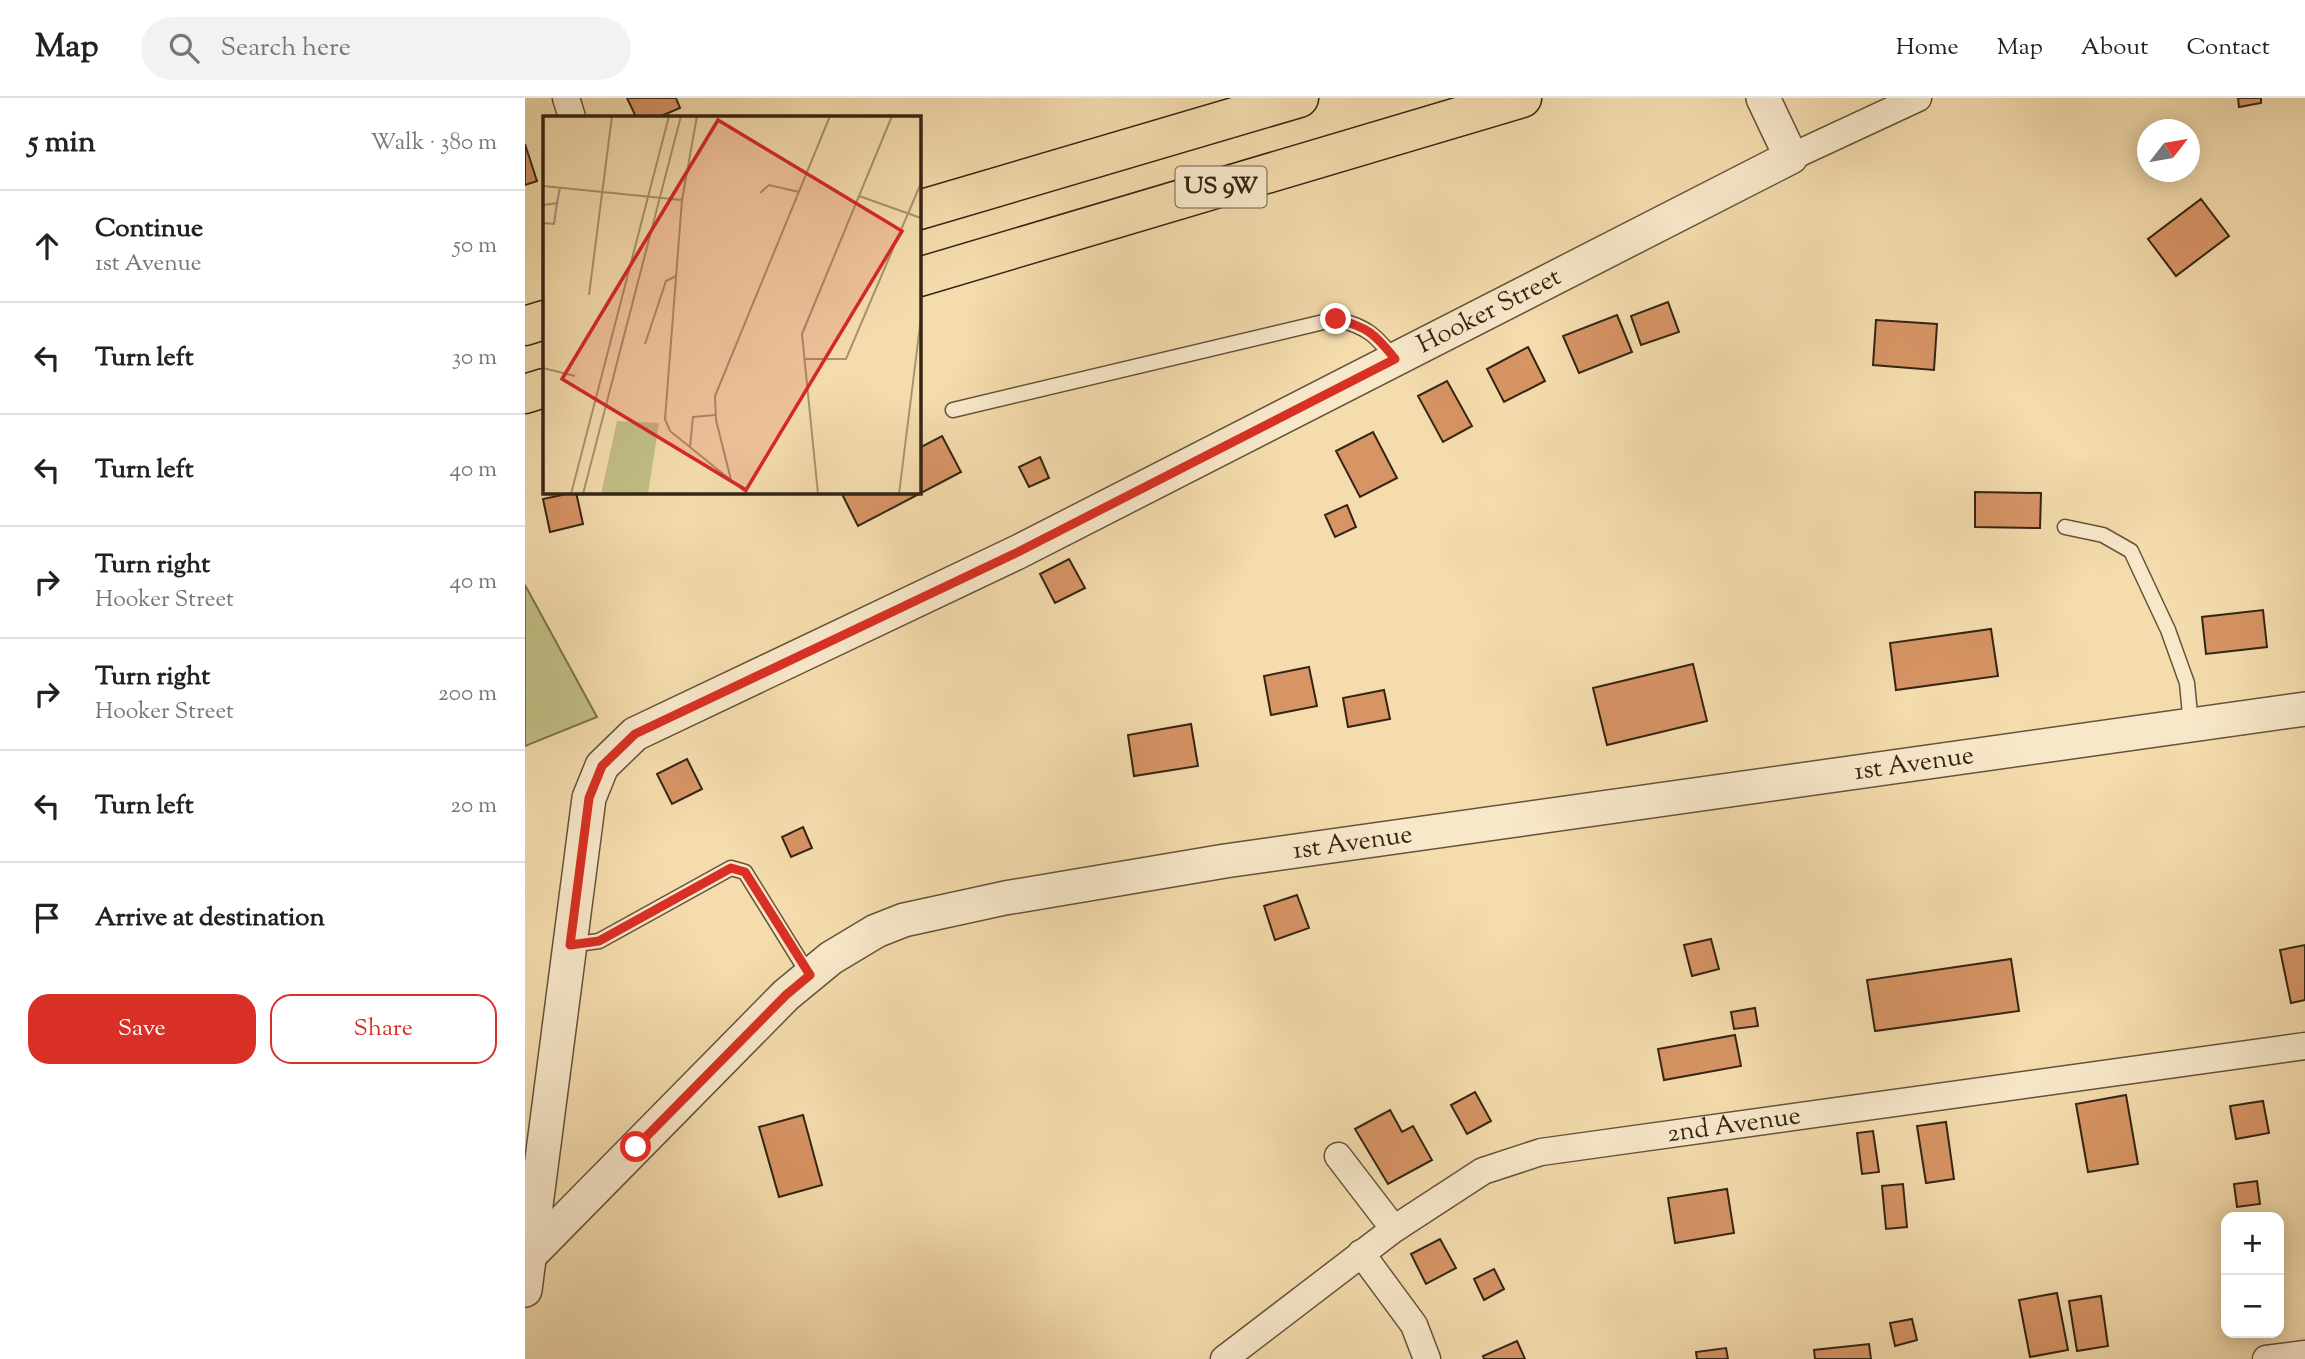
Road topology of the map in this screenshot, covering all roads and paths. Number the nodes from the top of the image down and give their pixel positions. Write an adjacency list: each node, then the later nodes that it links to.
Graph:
1 (566, 98): 6 (street)
2 (1299, 98): 8 (main road, US 9W)
3 (1522, 98): 9 (main road, US 9W)
4 (1763, 98): 7 (street)
5 (1918, 98): 7 (street, Hooker Street)
6 (572, 116)
7 (1791, 157): 12 (street, Hooker Street)
8 (921, 209)
9 (921, 276)
10 (543, 320): 11 (main road)
11 (525, 326)
12 (1395, 359): 15 (lane); 19 (street, Hooker Street)
13 (543, 388): 14 (main road)
14 (525, 394)
15 (953, 410)
16 (2064, 527): 18 (lane)
17 (2305, 709): 18 (street, 1st Avenue)
18 (2191, 726): 20 (street, 1st Avenue)
19 (570, 945): 20 (lane); 25 (street, Hooker Street)
20 (810, 975): 25 (street, 1st Avenue)
21 (2305, 1046): 23 (street, 2nd Avenue)
22 (1338, 1156): 23 (street)
23 (1394, 1229): 24 (street, 2nd Avenue)
24 (1361, 1253): 28 (street, 2nd Avenue); 29 (street)
25 (530, 1255): 26 (street, Hooker Street)
26 (525, 1290)
27 (2305, 1354): 30 (street)
28 (1224, 1359)
29 (1427, 1359)
30 (2266, 1359)

